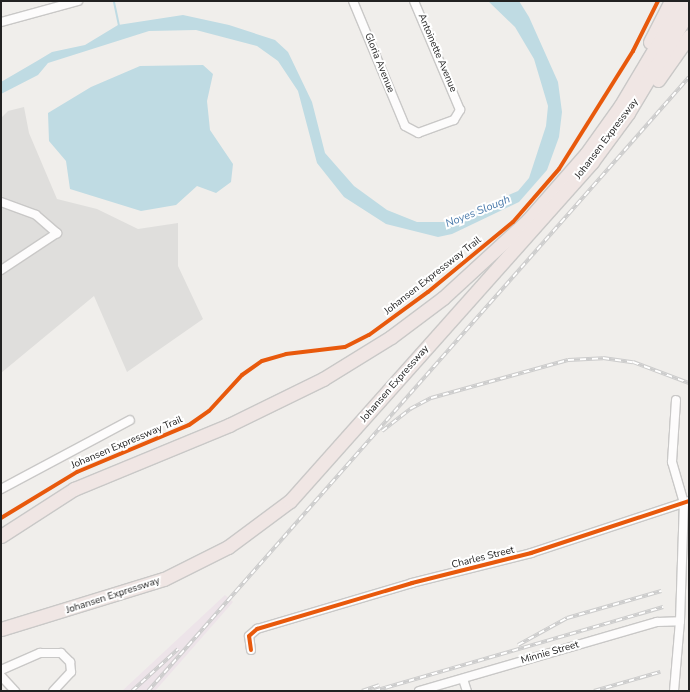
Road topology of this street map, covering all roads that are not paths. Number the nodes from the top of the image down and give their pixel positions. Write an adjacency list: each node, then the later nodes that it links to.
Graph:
1 (78, 1): 6 (street)
2 (353, 1): 11 (street, Gloria Avenue)
3 (414, 1): 11 (street, Antoinette Avenue)
4 (671, 1): 10 (highway)
5 (683, 1): 10 (highway, Johansen Expressway)
6 (52, 4): 8 (street)
7 (689, 11): 12 (highway, Johansen Expressway)
8 (1, 22)
9 (689, 36): 12 (highway)
10 (620, 105): 19 (highway, Johansen Expressway)
11 (459, 106)
12 (592, 162): 21 (highway, Johansen Expressway)
13 (1, 202): 14 (street)
14 (1, 270)
15 (676, 400): 18 (street)
16 (130, 420): 17 (street)
17 (1, 489)
18 (686, 502): 20 (street); 22 (street, Charles Street)
19 (1, 536)
20 (680, 620): 25 (street, Minnie Street); 30 (street)
21 (1, 629)
22 (251, 650)
23 (1, 670): 27 (street)
24 (1, 676): 26 (street)
25 (463, 679): 28 (street, Minnie Street); 29 (street)
26 (14, 691)
27 (53, 691)
28 (419, 691)
29 (467, 691)
30 (674, 691)

